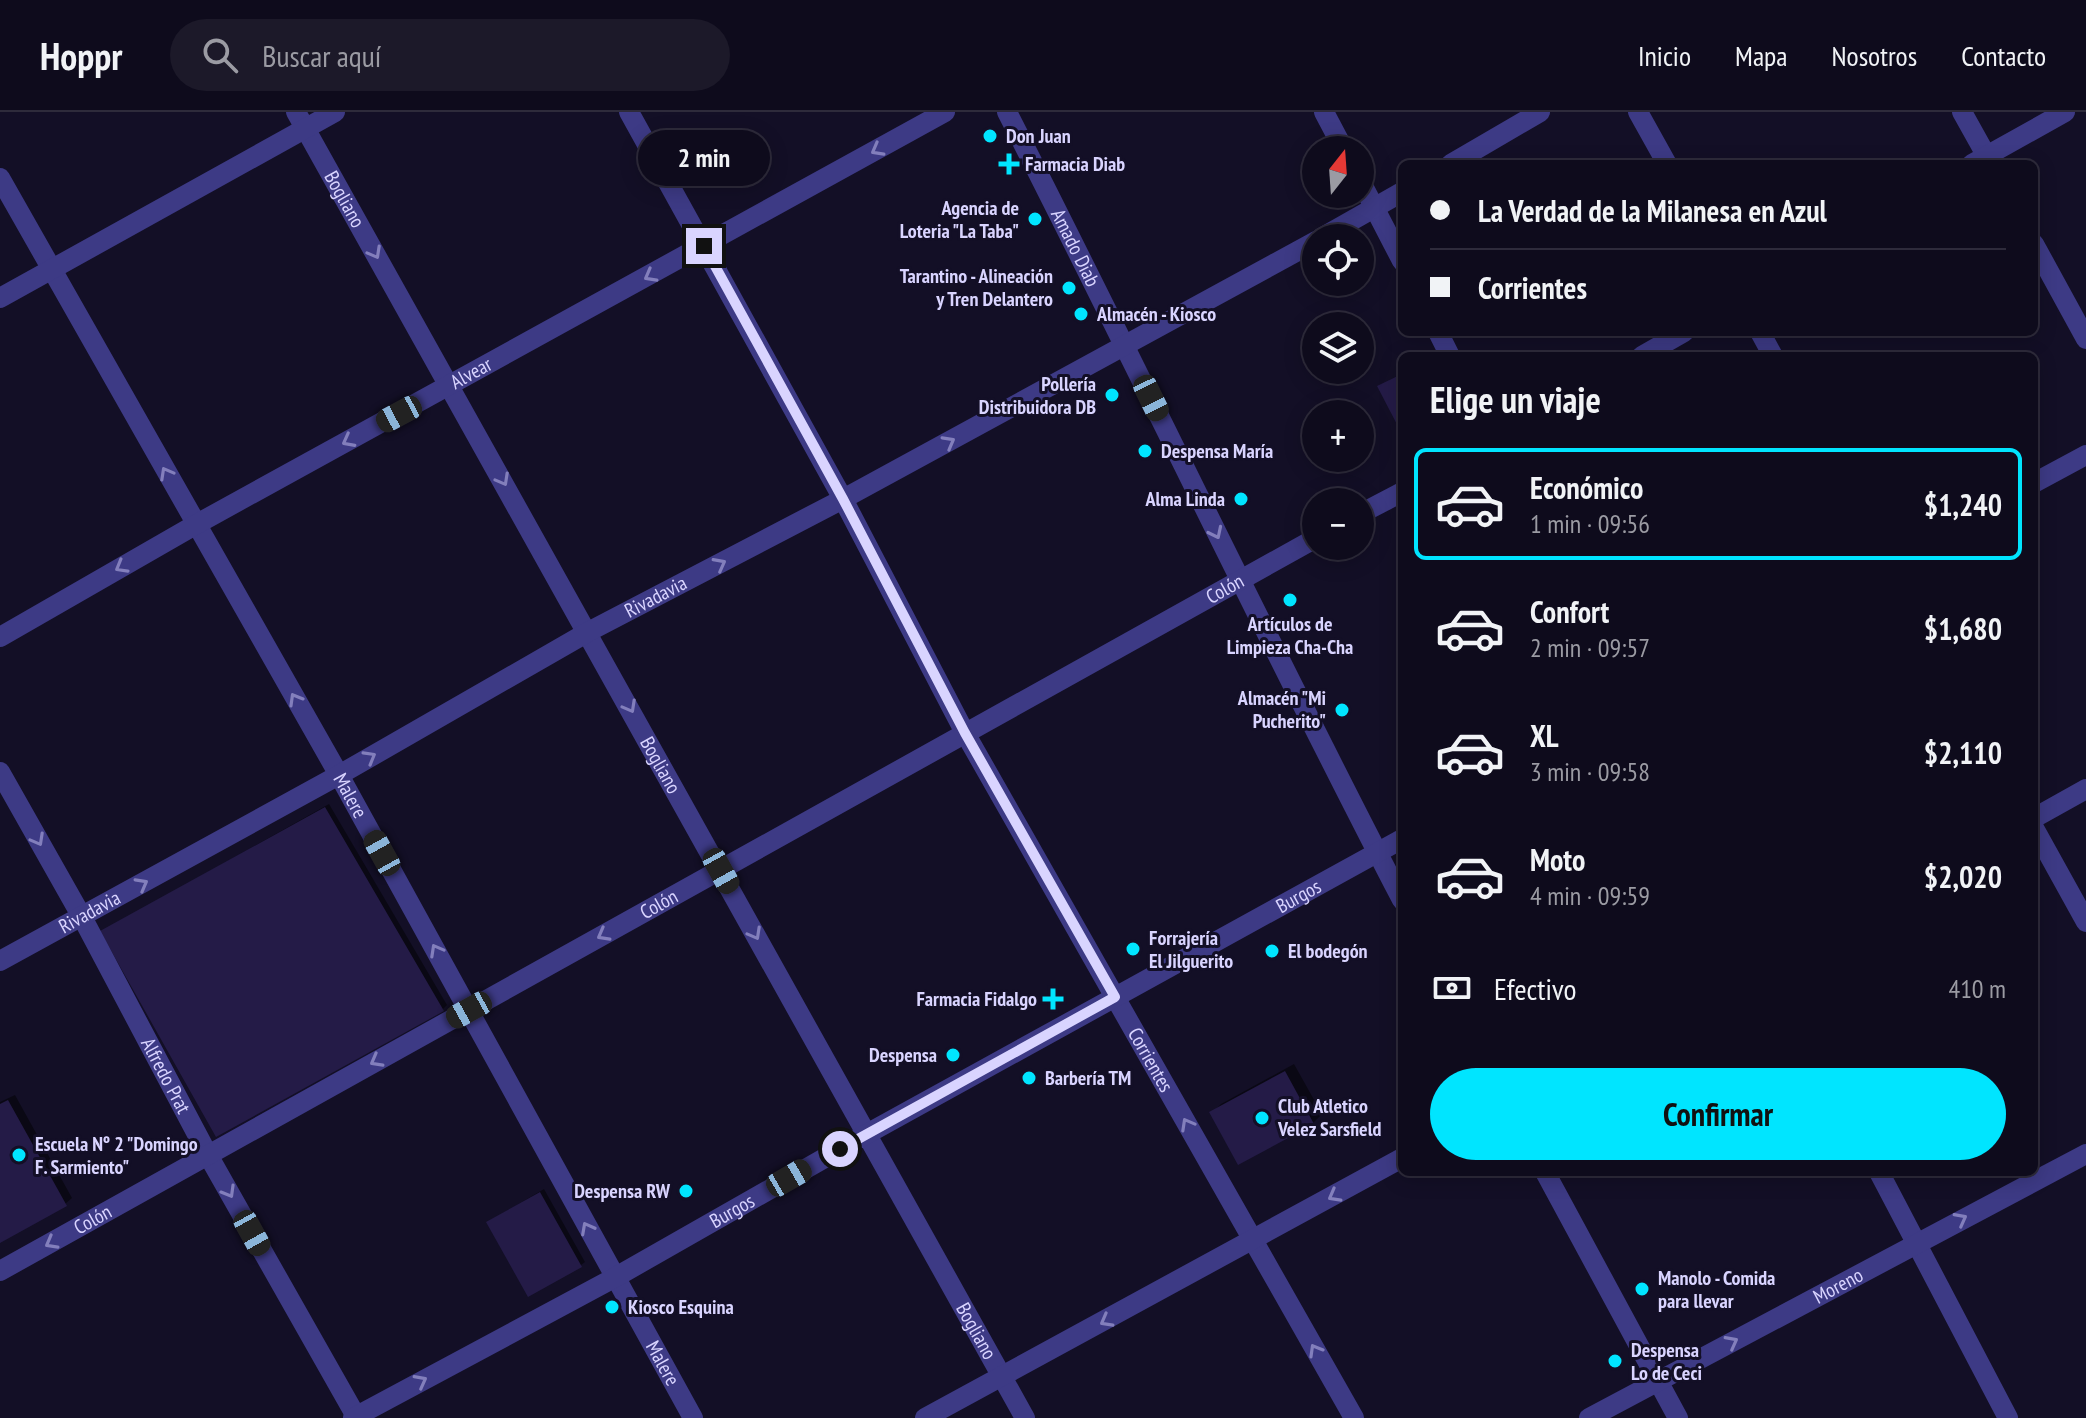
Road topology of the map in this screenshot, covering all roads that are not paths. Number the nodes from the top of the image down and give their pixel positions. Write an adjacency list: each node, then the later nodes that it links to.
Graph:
1 (335, 112): 10 (street)
2 (629, 112): 20 (street, Corrientes)
3 (945, 112): 20 (street, Alvear, one-way to 20)
4 (1007, 112): 28 (street, Amado Diab)
5 (1324, 112): 11 (street)
6 (1540, 112): 12 (street)
7 (1638, 112): 13 (street)
8 (1962, 112): 14 (street)
9 (2065, 112): 15 (street)
10 (300, 120): 24 (street); 30 (street, Bogliano, one-way to 30)
11 (1337, 136)
12 (1458, 160)
13 (1665, 160)
14 (1983, 160)
15 (1985, 160)
16 (0, 178): 24 (street, Malere)
17 (1398, 194): 18 (street, Rivadavia)
18 (1375, 208): 19 (street, Rivadavia); 23 (street)
19 (1346, 224)
20 (704, 246): 30 (street, Alvear, one-way to 30); 34 (street, Corrientes)
21 (1302, 248): 28 (street, Rivadavia)
22 (2038, 251): 27 (street)
23 (1398, 253)
24 (53, 269): 25 (street); 36 (street, Malere, one-way to 24)
25 (0, 298)
26 (1677, 336): 29 (street)
27 (2086, 339)
28 (1126, 345): 34 (street, Rivadavia, one-way to 28); 38 (street, Amado Diab, one-way to 38)
29 (1649, 352)
30 (450, 386): 36 (street, Alvear, one-way to 36); 39 (street, Bogliano, one-way to 39)
31 (2086, 455): 32 (street)
32 (2038, 481)
33 (1398, 494): 35 (street)
34 (843, 499): 39 (street, Rivadavia, one-way to 34); 41 (street, Corrientes)
35 (1374, 507)
36 (195, 525): 40 (street, Alvear, one-way to 40); 43 (street, Malere, one-way to 36)
37 (1302, 546): 38 (street, Colón)
38 (1239, 580): 41 (street, Colón); 48 (street, Amado Diab)
39 (588, 632): 43 (street, Rivadavia, one-way to 39); 49 (street, Bogliano, one-way to 49)
40 (0, 637)
41 (965, 733): 49 (street, Colón); 54 (street, Corrientes)
42 (0, 772): 51 (street, Alfredo Prat, one-way to 51)
43 (339, 775): 51 (street, Rivadavia, one-way to 43); 55 (street, Malere, one-way to 43)
44 (2086, 789): 45 (street)
45 (2038, 816)
46 (2038, 835): 52 (street)
47 (1398, 841): 48 (street, Burgos)
48 (1377, 852): 50 (street, Amado Diab); 54 (street, Burgos)
49 (721, 871): 55 (street, Colón, one-way to 55); 56 (street, Bogliano, one-way to 56)
50 (1398, 892)
51 (82, 917): 53 (street, Rivadavia); 58 (street, Alfredo Prat)
52 (2086, 922)
53 (0, 961)
54 (1115, 997): 56 (street, Burgos); 62 (street, Corrientes, one-way to 54)
55 (469, 1010): 58 (street, Colón, one-way to 58); 65 (street, Malere, one-way to 55)
56 (865, 1135): 65 (street, Burgos); 66 (street, Bogliano)
57 (2086, 1154): 63 (street, Moreno, one-way to 57)
58 (208, 1155): 64 (street, Colón, one-way to 64); 68 (street, Alfredo Prat, one-way to 68)
59 (1398, 1160): 62 (street, one-way to 62)
60 (1547, 1176): 67 (street)
61 (1881, 1176): 63 (street)
62 (1252, 1242): 66 (street, one-way to 66); 72 (street, Corrientes, one-way to 62)
63 (1917, 1242): 67 (street, Moreno, one-way to 63); 75 (street)
64 (0, 1271)
65 (614, 1278): 68 (street, Burgos, one-way to 65); 69 (street, Malere)
66 (1002, 1378): 70 (street); 71 (street, Bogliano)
67 (1657, 1382): 73 (street, Moreno); 74 (street)
68 (355, 1417)
69 (693, 1418)
70 (925, 1418)
71 (1025, 1418)
72 (1354, 1418)
73 (1589, 1418)
74 (1678, 1418)
75 (2008, 1418)

